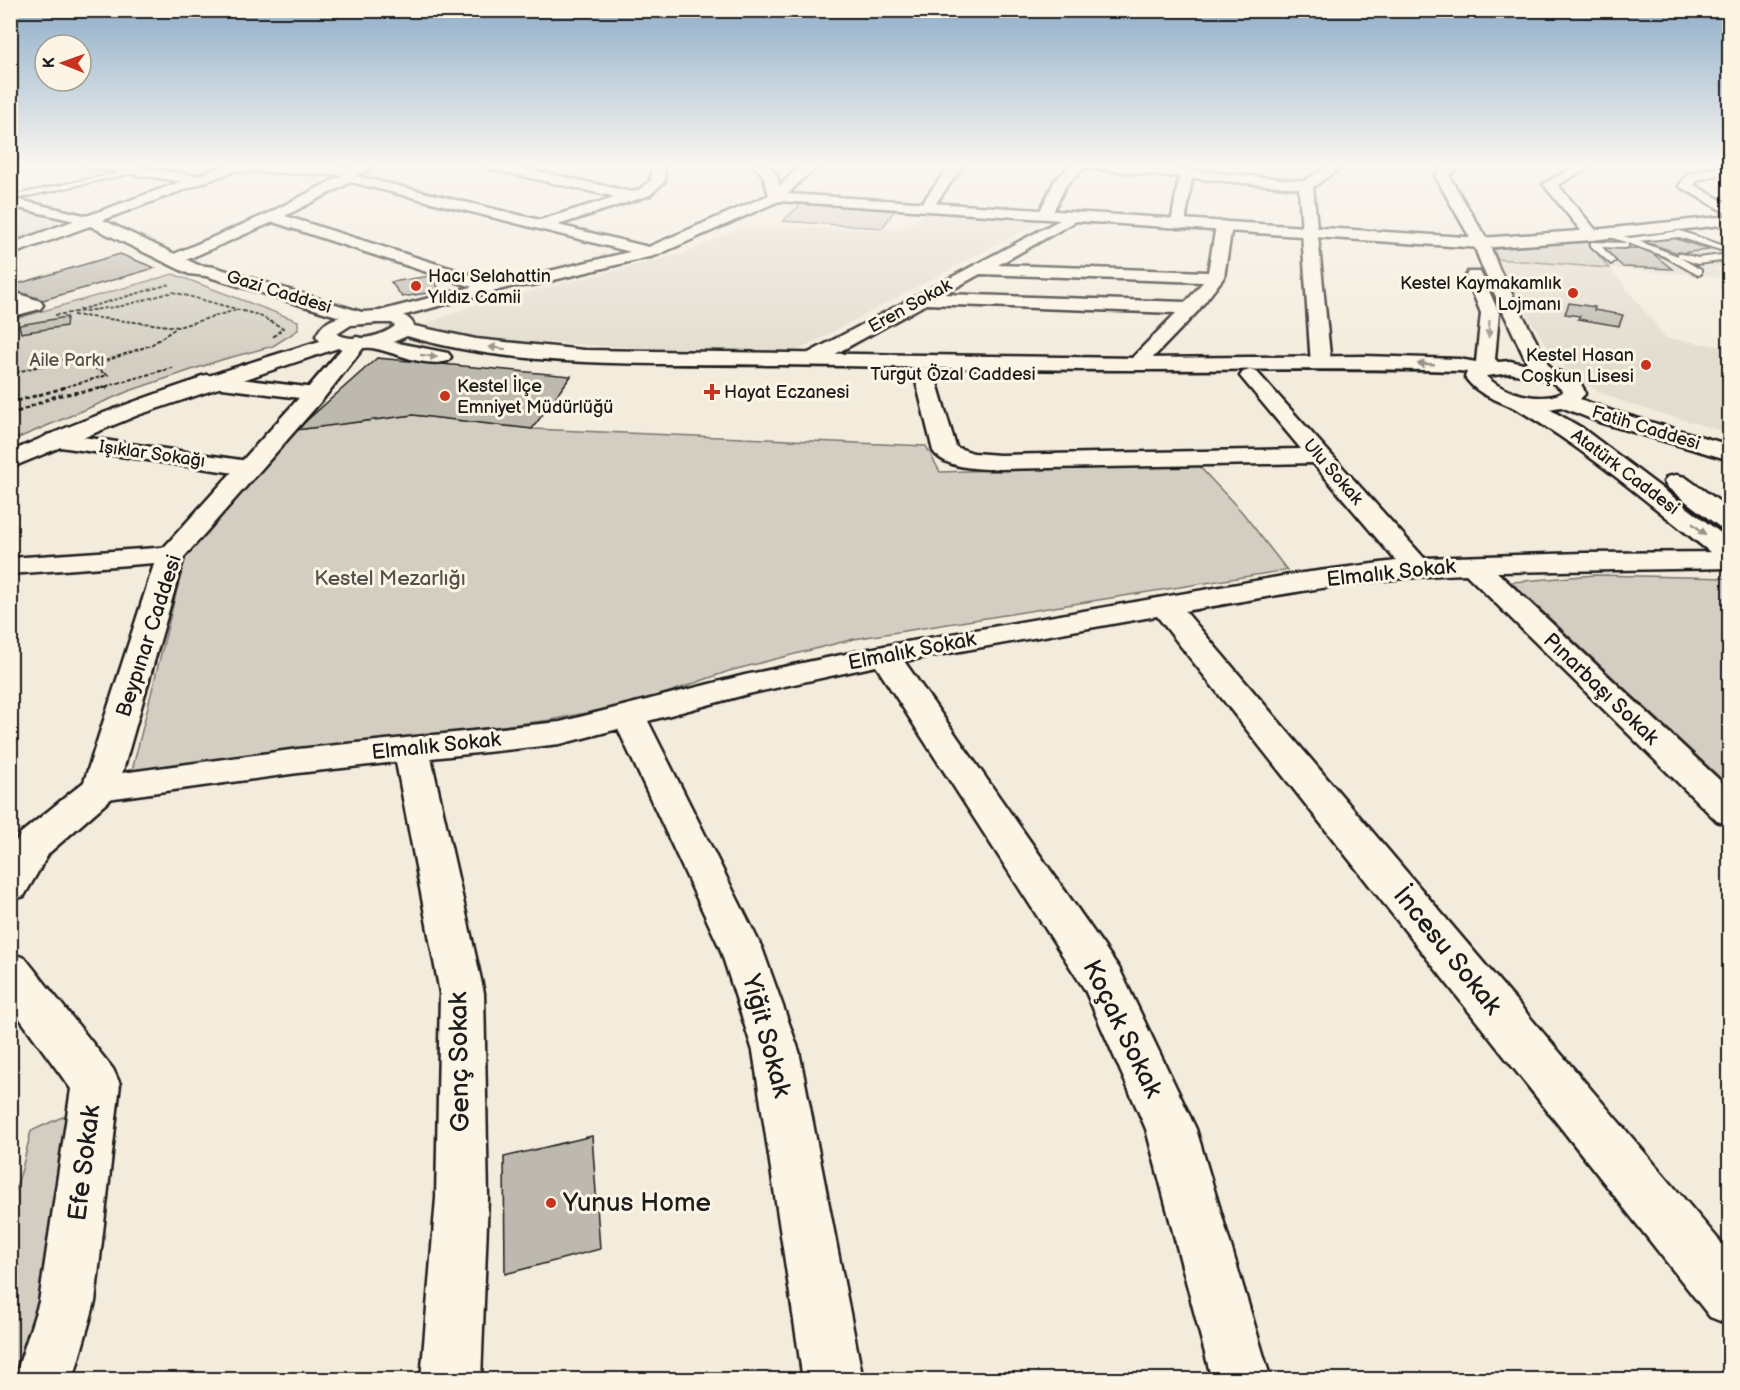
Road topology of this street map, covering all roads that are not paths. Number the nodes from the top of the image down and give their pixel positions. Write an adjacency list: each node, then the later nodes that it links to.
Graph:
1 (70, 229): 21 (street)
2 (108, 229): 25 (street, Gazi Caddesi)
3 (245, 229): 25 (street)
4 (310, 229): 34 (street)
5 (557, 229): 23 (street)
6 (704, 229): 23 (street)
7 (1051, 229): 28 (street, Eren Sokak)
8 (1224, 229): 32 (street)
9 (1274, 229): 15 (street)
10 (1453, 229): 18 (street)
11 (1473, 229): 19 (street)
12 (1594, 229): 17 (street)
13 (1654, 229): 17 (street)
14 (1662, 229): 16 (lane)
15 (1311, 231): 18 (street); 43 (street)
16 (1680, 234): 22 (lane); 24 (lane)
17 (1602, 237): 19 (street); 20 (lane); 26 (lane); 31 (lane)
18 (1460, 241): 19 (street); 27 (street)
19 (1481, 243): 29 (street)
20 (1631, 245)
21 (10, 250)
22 (1730, 251)
23 (651, 252): 33 (street)
24 (1730, 257)
25 (173, 260): 30 (street, Gazi Caddesi)
26 (1611, 261)
27 (1470, 267): 29 (street); 44 (street, one-way to 44)
28 (975, 269): 32 (street); 36 (street, Eren Sokak)
29 (1491, 269): 45 (street)
30 (195, 272): 40 (street, Gazi Caddesi); 40 (street, Gazi Caddesi)
31 (1698, 272)
32 (1216, 277): 37 (street)
33 (533, 280): 34 (street); 39 (street)
34 (491, 286): 40 (street)
35 (10, 296): 38 (street)
36 (923, 298): 37 (street); 41 (street, Eren Sokak)
37 (1191, 308): 42 (street)
38 (10, 312)
39 (403, 325): 40 (street); 41 (street, Turgut Özal Caddesi, one-way to 39)
40 (352, 332): 46 (street, Turgut Özal Caddesi, one-way to 46); 48 (street); 51 (street, Beypınar Caddesi); 56 (street)
41 (810, 360): 42 (street, Turgut Özal Caddesi)
42 (1136, 364): 43 (street, Turgut Özal Caddesi)
43 (1321, 364): 44 (street, Turgut Özal Caddesi, one-way to 43)
44 (1488, 368): 45 (street, Turgut Özal Caddesi); 52 (street, Atatürk Caddesi)
45 (1542, 372): 53 (street, Turgut Özal Caddesi)
46 (924, 373): 47 (street, Turgut Özal Caddesi); 59 (street)
47 (1250, 376): 49 (street, Turgut Özal Caddesi); 59 (street, Ulu Sokak)
48 (206, 381): 51 (street); 54 (street)
49 (1430, 384)
50 (1453, 387): 52 (street)
51 (315, 394): 61 (street, Beypınar Caddesi)
52 (1507, 397): 53 (street); 64 (street, Atatürk Caddesi, one-way to 64)
53 (1563, 398): 55 (street, Fatih Caddesi); 57 (street, Atatürk Caddesi); 58 (street, Fatih Caddesi)
54 (55, 440): 60 (street); 61 (street, Işıklar Sokağı)
55 (1730, 440)
56 (10, 449)
57 (1633, 450)
58 (1730, 453)
59 (1319, 456): 69 (street, Ulu Sokak)
60 (10, 461)
61 (248, 468): 65 (street, Beypınar Caddesi)
62 (1661, 471): 63 (street, Atatürk Caddesi)
63 (1730, 522)
64 (1730, 554)
65 (171, 555): 68 (street); 74 (street, Beypınar Caddesi)
66 (1730, 560): 67 (street, Elmalık Sokak)
67 (1473, 565): 69 (street, Elmalık Sokak); 75 (street, Pınarbaşı Sokak)
68 (10, 566)
69 (1416, 567): 70 (street, Elmalık Sokak)
70 (1164, 605): 71 (street, Elmalık Sokak); 78 (street, İncesu Sokak)
71 (884, 655): 72 (street, Elmalık Sokak); 82 (street, Koçak Sokak)
72 (628, 715): 73 (street, Elmalık Sokak); 81 (street, Yiğit Sokak)
73 (411, 749): 74 (street, Elmalık Sokak); 80 (street, Genç Sokak)
74 (100, 788): 76 (street)
75 (1730, 812)
76 (10, 885)
77 (10, 971): 79 (street, Efe Sokak)
78 (1730, 1297)
79 (43, 1380)
80 (451, 1380)
81 (833, 1380)
82 (1242, 1380)

